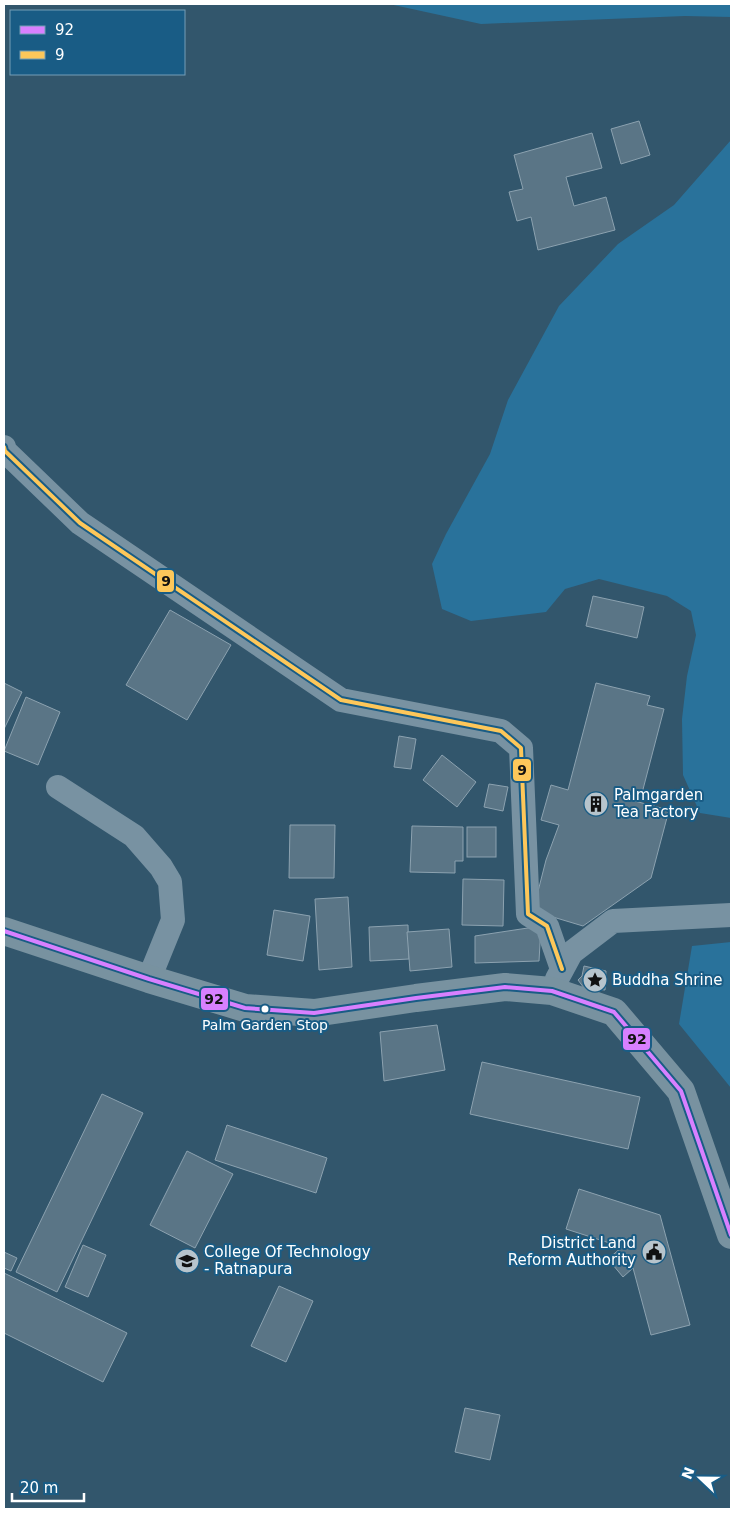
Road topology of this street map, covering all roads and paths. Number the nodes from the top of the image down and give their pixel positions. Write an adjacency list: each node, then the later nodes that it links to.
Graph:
1 (4, 447): 6 (street)
2 (58, 787): 5 (street)
3 (731, 915): 6 (street)
4 (4, 931): 5 (highway)
5 (149, 979): 6 (highway)
6 (557, 980): 7 (highway)
7 (731, 1236)

